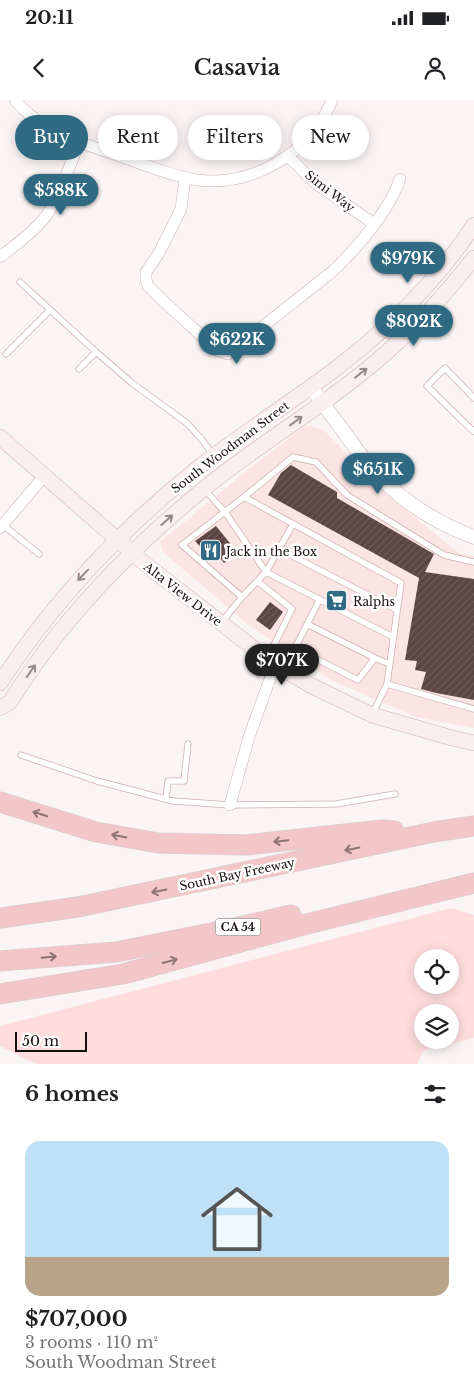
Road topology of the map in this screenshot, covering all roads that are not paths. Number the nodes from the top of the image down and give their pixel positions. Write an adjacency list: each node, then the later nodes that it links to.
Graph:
1 (15, 100): 3 (street)
2 (332, 100): 5 (street)
3 (28, 115)
4 (88, 146): 7 (street)
5 (288, 156): 7 (street); 9 (street, Simi Way)
6 (72, 160): 11 (street)
7 (185, 178): 9 (street)
8 (400, 179): 9 (street)
9 (374, 224)
10 (474, 225): 18 (main road, South Woodman Street)
11 (0, 257)
12 (474, 258): 20 (main road, South Woodman Street, one-way to 12)
13 (20, 282): 14 (lane)
14 (50, 310): 15 (lane); 16 (lane)
15 (96, 352): 17 (lane); 23 (lane)
16 (6, 354)
17 (79, 369)
18 (311, 387): 20 (street); 23 (main road, South Woodman Street)
19 (474, 398): 21 (lane)
20 (322, 402): 25 (main road, South Woodman Street, one-way to 20); 30 (street)
21 (474, 430)
22 (0, 437): 24 (main road, Alta View Drive)
23 (214, 456): 31 (main road, South Woodman Street)
24 (45, 475): 29 (street); 31 (main road, Alta View Drive)
25 (204, 489): 27 (lane); 33 (main road, South Woodman Street, one-way to 25)
26 (244, 498): 27 (lane); 28 (lane); 35 (lane)
27 (225, 512): 36 (lane); 38 (lane)
28 (293, 524): 32 (lane); 40 (lane)
29 (2, 526): 34 (lane)
30 (474, 537)
31 (117, 540): 33 (main road, Alta View Drive); 47 (main road, South Woodman Street, one-way to 47)
32 (279, 549): 36 (lane); 40 (lane)
33 (131, 553): 41 (main road, Alta View Drive); 49 (main road, South Woodman Street, one-way to 33)
34 (39, 554)
35 (474, 562)
36 (266, 572): 37 (lane); 39 (lane)
37 (257, 581): 38 (lane); 45 (lane)
38 (242, 597): 41 (lane)
39 (320, 599): 42 (lane); 43 (lane)
40 (397, 610): 43 (lane)
41 (220, 624): 45 (main road, Alta View Drive)
42 (307, 624): 44 (lane); 44 (lane)
43 (393, 637): 46 (lane)
44 (375, 658): 46 (lane)
45 (271, 662): 51 (main road, Alta View Drive); 58 (street)
46 (389, 664): 48 (lane)
47 (0, 683)
48 (387, 684): 50 (lane); 51 (lane)
49 (0, 708)
50 (474, 709)
51 (372, 714): 52 (main road, Alta View Drive)
52 (474, 743)
53 (188, 744): 56 (lane)
54 (21, 755): 56 (lane)
55 (394, 794): 58 (lane)
56 (166, 799): 58 (lane)
57 (0, 802): 60 (highway, one-way to 57)
58 (230, 805)
59 (474, 826): 60 (highway, South Bay Freeway)
60 (434, 832): 62 (highway, South Bay Freeway, one-way to 62)
61 (474, 882): 63 (highway, CA 54, one-way to 61); 64 (highway, one-way to 61)
62 (0, 918)
63 (0, 961)
64 (0, 994)

